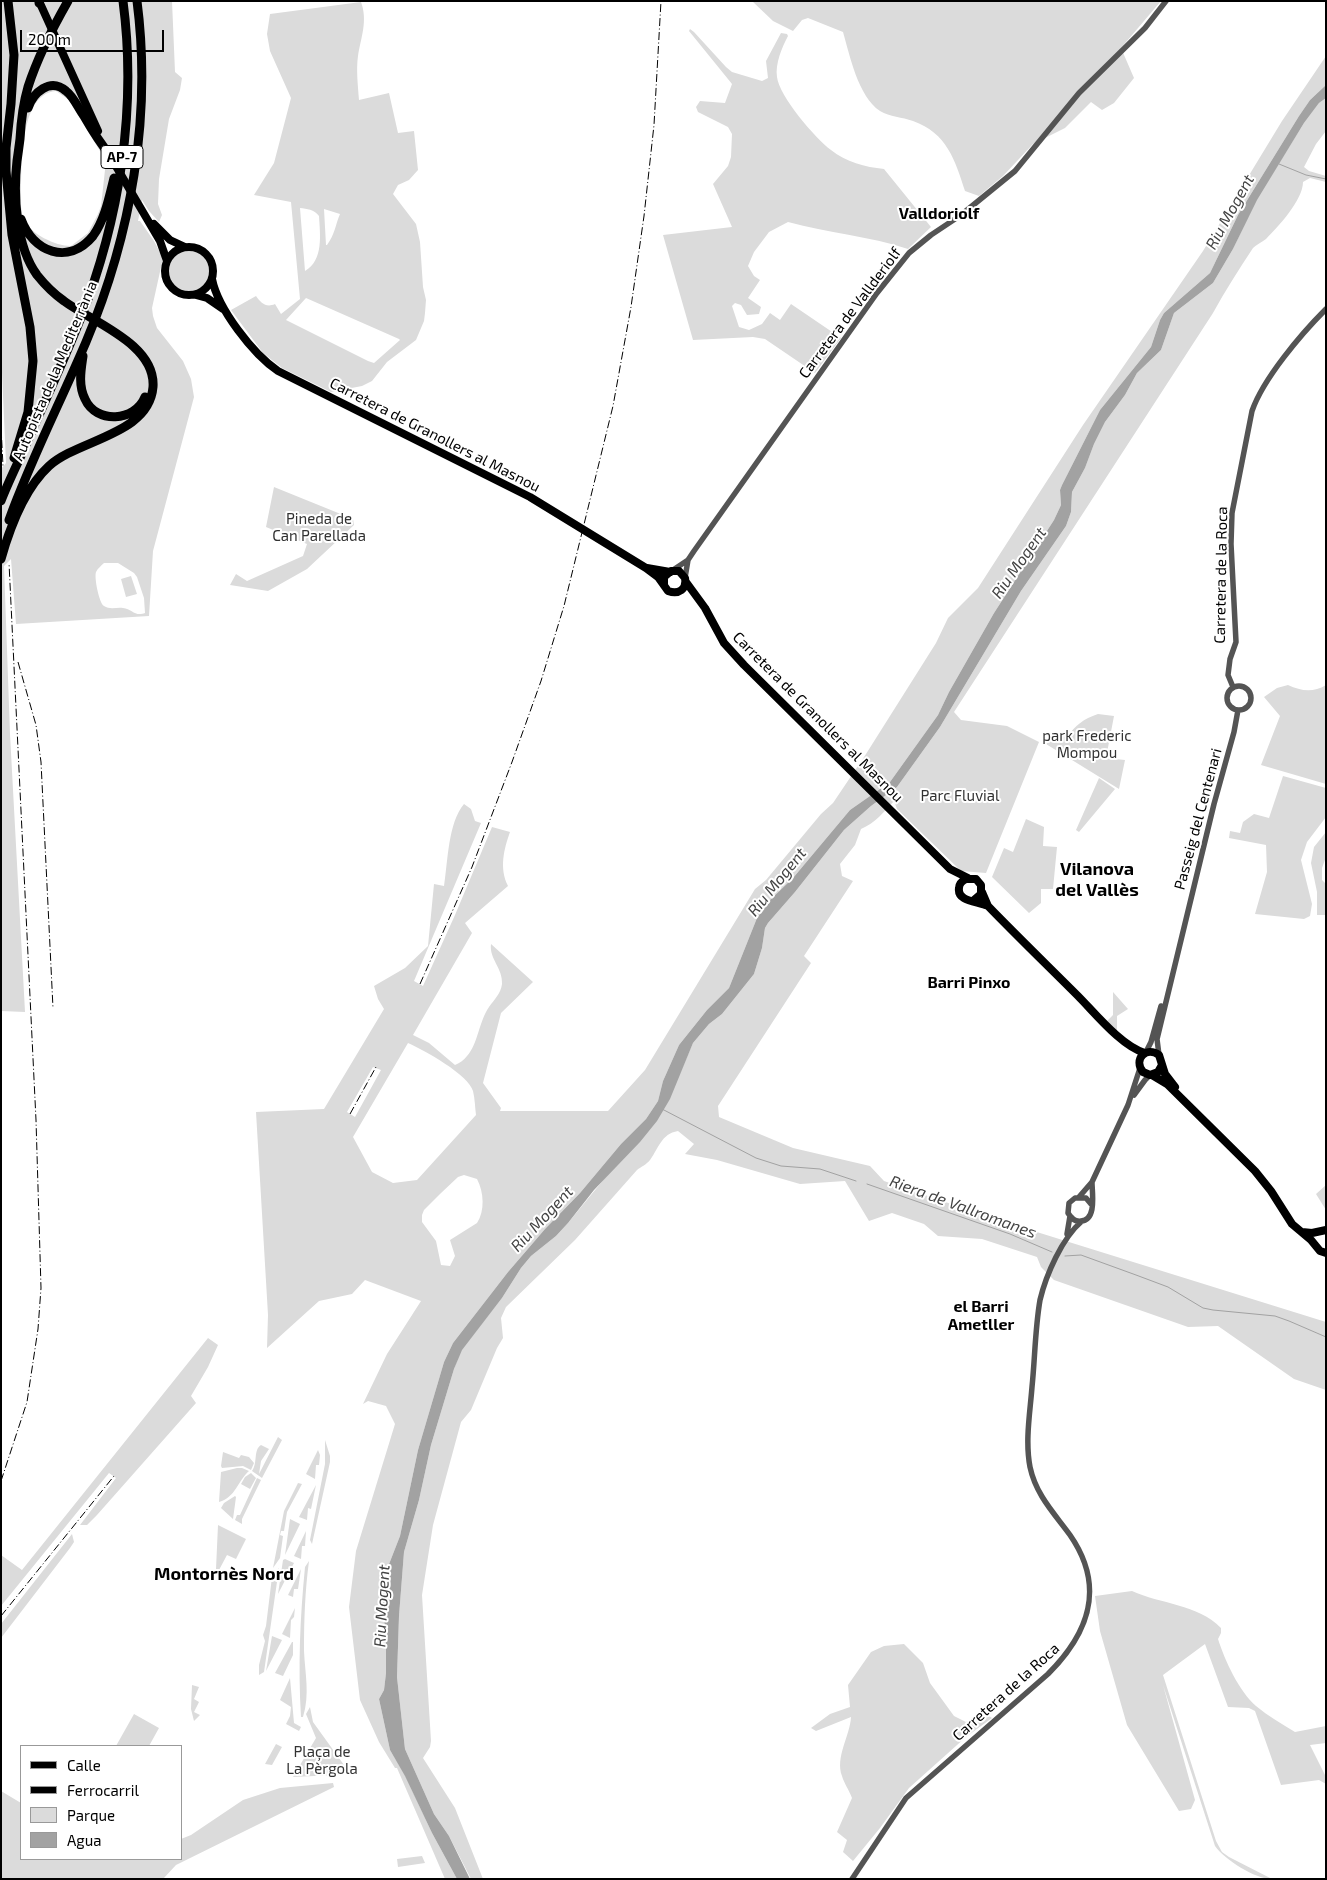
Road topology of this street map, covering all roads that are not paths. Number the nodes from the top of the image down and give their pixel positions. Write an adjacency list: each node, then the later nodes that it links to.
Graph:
1 (8, 1): 8 (highway)
2 (64, 1): 9 (highway)
3 (68, 1): 10 (highway)
4 (123, 1): 11 (highway, Autopista de la Mediterrània / AP-7)
5 (138, 1): 23 (highway, Autopista de la Mediterrània / AP-7)
6 (1166, 1): 27 (street, Carretera de Vallderiolf)
7 (40, 4): 12 (main road)
8 (14, 55): 9 (highway); 13 (highway)
9 (18, 106): 13 (highway)
10 (20, 138): 12 (highway); 14 (highway)
11 (125, 140): 14 (highway); 24 (highway, Autopista de la Mediterrània / AP-7)
12 (110, 155): 15 (main road)
13 (8, 186): 16 (highway)
14 (18, 210): 26 (highway)
15 (144, 211): 17 (main road); 18 (main road)
16 (11, 218): 23 (highway); 24 (highway)
17 (186, 247): 18 (main road); 19 (main road)
18 (167, 260): 20 (main road)
19 (212, 279): 20 (main road); 22 (main road, Carretera de Granollers al Masnou)
20 (195, 295): 22 (main road, Carretera de Granollers al Masnou)
21 (1326, 309): 34 (street, Carretera de la Roca)
22 (226, 312): 28 (main road, Carretera de Granollers al Masnou)
23 (86, 342): 25 (highway, Autopista de la Mediterrània / AP-7)
24 (2, 499)
25 (1, 541)
26 (1, 559)
27 (688, 560): 29 (street, Carretera de Vallderiolf); 30 (street, Carretera de Vallderiolf)
28 (646, 568): 29 (main road, Carretera de Granollers al Masnou); 31 (main road, Carretera de Granollers al Masnou)
29 (671, 571): 30 (main road); 31 (main road)
30 (686, 580): 32 (main road); 33 (main road, Carretera de Granollers al Masnou)
31 (664, 584): 32 (main road)
32 (679, 592): 33 (main road)
33 (697, 598): 36 (main road, Carretera de Granollers al Masnou)
34 (1233, 687): 35 (street); 35 (street)
35 (1238, 710): 42 (street, Passeig del Centenari)
36 (950, 869): 37 (main road, Carretera de Granollers al Masnou); 38 (main road, Carretera de Granollers al Masnou)
37 (968, 878): 38 (main road); 39 (main road)
38 (959, 886): 40 (main road)
39 (982, 892): 40 (main road); 41 (main road)
40 (974, 900): 41 (main road)
41 (988, 906): 43 (main road)
42 (1181, 935): 44 (street, Passeig del Centenari); 45 (street, Passeig del Centenari)
43 (1123, 1040): 44 (main road); 47 (main road)
44 (1145, 1052): 45 (main road); 47 (main road)
45 (1159, 1055): 46 (main road)
46 (1162, 1065): 48 (main road); 49 (main road)
47 (1139, 1066): 48 (main road); 50 (street)
48 (1151, 1075): 49 (main road); 50 (street)
49 (1184, 1101): 57 (main road)
50 (1128, 1105): 51 (street)
51 (1092, 1182): 52 (street); 53 (street)
52 (1078, 1196): 53 (street); 54 (street)
53 (1091, 1204): 55 (street)
54 (1070, 1216): 55 (street); 58 (street, Carretera de la Roca)
55 (1082, 1221): 58 (street, Carretera de la Roca)
56 (1323, 1231): 57 (main road); 59 (main road)
57 (1302, 1232): 59 (main road)
58 (1065, 1239): 61 (street, Carretera de la Roca)
59 (1314, 1244): 60 (main road)
60 (1326, 1253)
61 (852, 1879)

